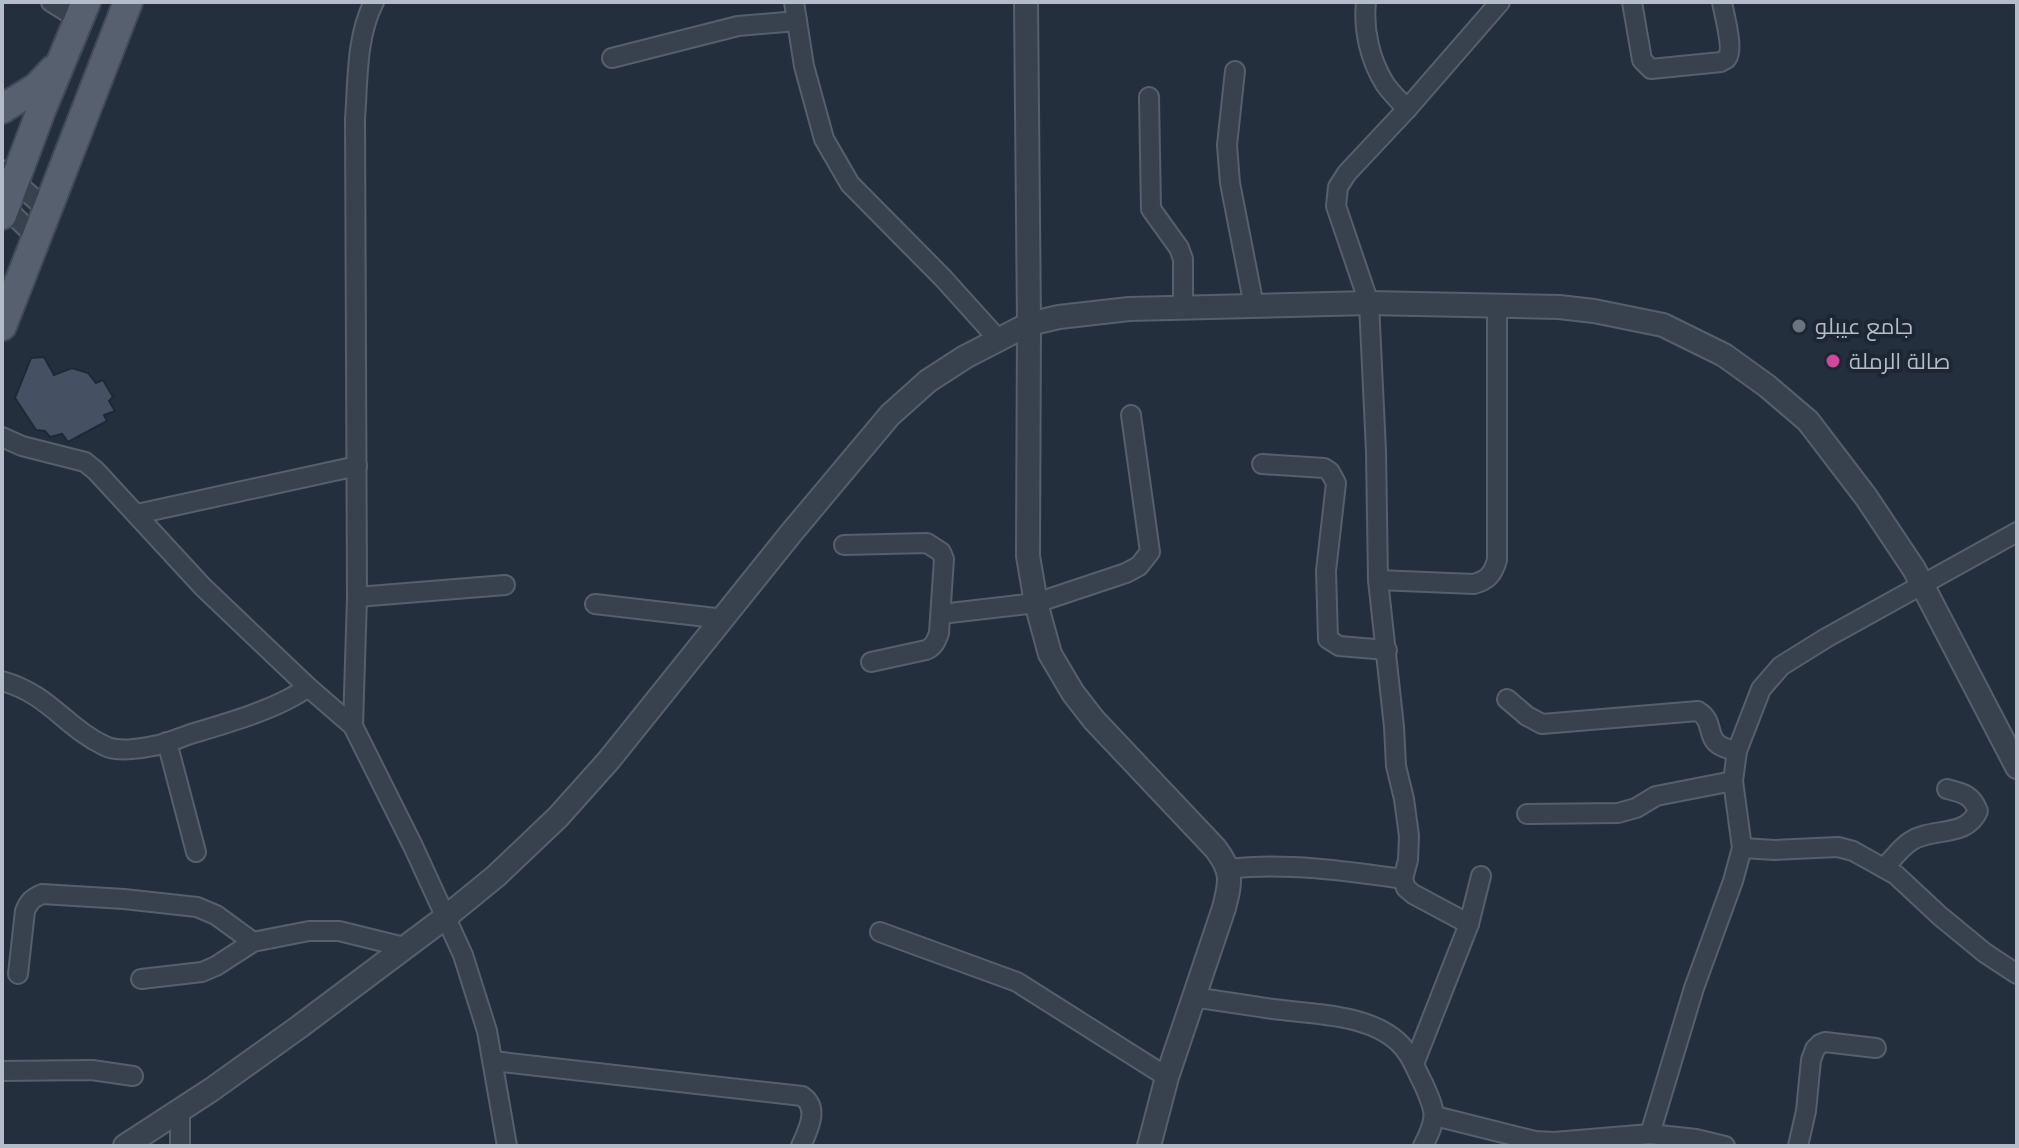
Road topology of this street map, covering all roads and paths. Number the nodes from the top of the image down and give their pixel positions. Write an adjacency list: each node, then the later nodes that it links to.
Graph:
1 (51, 2): 9 (street)
2 (128, 2): 18 (main road)
3 (374, 2): 30 (street)
4 (1026, 2): 24 (street)
5 (1366, 2): 16 (street)
6 (1500, 2): 16 (street)
7 (1632, 2): 8 (street)
8 (1722, 2)
9 (82, 10): 12 (main road)
10 (796, 11): 11 (street); 26 (street)
11 (612, 58)
12 (62, 60): 15 (main road); 17 (main road)
13 (1235, 71): 21 (street)
14 (1149, 97): 23 (street)
15 (2, 109)
16 (1407, 109): 20 (street)
17 (5, 196): 18 (street); 19 (street)
18 (46, 209): 19 (main road)
19 (37, 238): 25 (main road)
20 (1369, 303): 21 (street); 22 (street); 34 (street)
21 (1254, 306): 23 (street)
22 (1497, 306): 34 (street); 36 (street)
23 (1183, 307): 24 (street)
24 (1029, 324): 26 (street); 38 (street)
25 (2, 326)
26 (998, 339): 41 (street)
27 (1131, 415): 38 (street)
28 (2, 437): 31 (street)
29 (1262, 464): 42 (street)
30 (357, 466): 31 (street); 37 (street)
31 (137, 514): 45 (street)
32 (2017, 532): 36 (street)
33 (844, 545): 40 (street)
34 (1378, 580): 42 (street)
35 (505, 585): 37 (street)
36 (1924, 585): 49 (street); 50 (street)
37 (357, 597): 47 (street)
38 (1036, 603): 40 (street); 57 (street)
39 (595, 604): 41 (street)
40 (941, 614): 43 (street)
41 (724, 619): 60 (street)
42 (1387, 650): 59 (street)
43 (871, 662)
44 (2, 681): 48 (street)
45 (308, 687): 47 (street); 48 (street)
46 (1507, 699): 49 (street)
47 (353, 726): 60 (street)
48 (167, 742): 55 (street)
49 (1737, 751): 51 (street)
50 (2017, 767)
51 (1733, 781): 53 (street); 54 (street)
52 (1947, 789): 56 (street)
53 (1527, 814)
54 (1742, 848): 56 (street); 77 (street)
55 (196, 852)
56 (1884, 868): 66 (street)
57 (1228, 869): 59 (street); 68 (street)
58 (1481, 876): 61 (street)
59 (1403, 879): 61 (street)
60 (447, 916): 64 (street); 70 (street)
61 (1469, 924): 71 (street)
62 (880, 932): 74 (street)
63 (253, 942): 64 (street); 65 (street); 67 (street)
64 (404, 947): 75 (street)
65 (18, 974)
66 (2017, 974)
67 (141, 979)
68 (1193, 997): 71 (street); 74 (street)
69 (1876, 1048): 85 (street)
70 (493, 1061): 80 (street); 81 (street)
71 (1414, 1064): 76 (street)
72 (2, 1071): 73 (street)
73 (133, 1076)
74 (1167, 1077): 82 (street)
75 (180, 1111): 78 (street); 79 (street)
76 (1435, 1116): 77 (street); 83 (street)
77 (1650, 1134): 84 (street)
78 (125, 1146)
79 (180, 1146)
80 (507, 1146)
81 (801, 1146)
82 (1149, 1146)
83 (1423, 1146)
84 (1725, 1146)
85 (1798, 1146)

